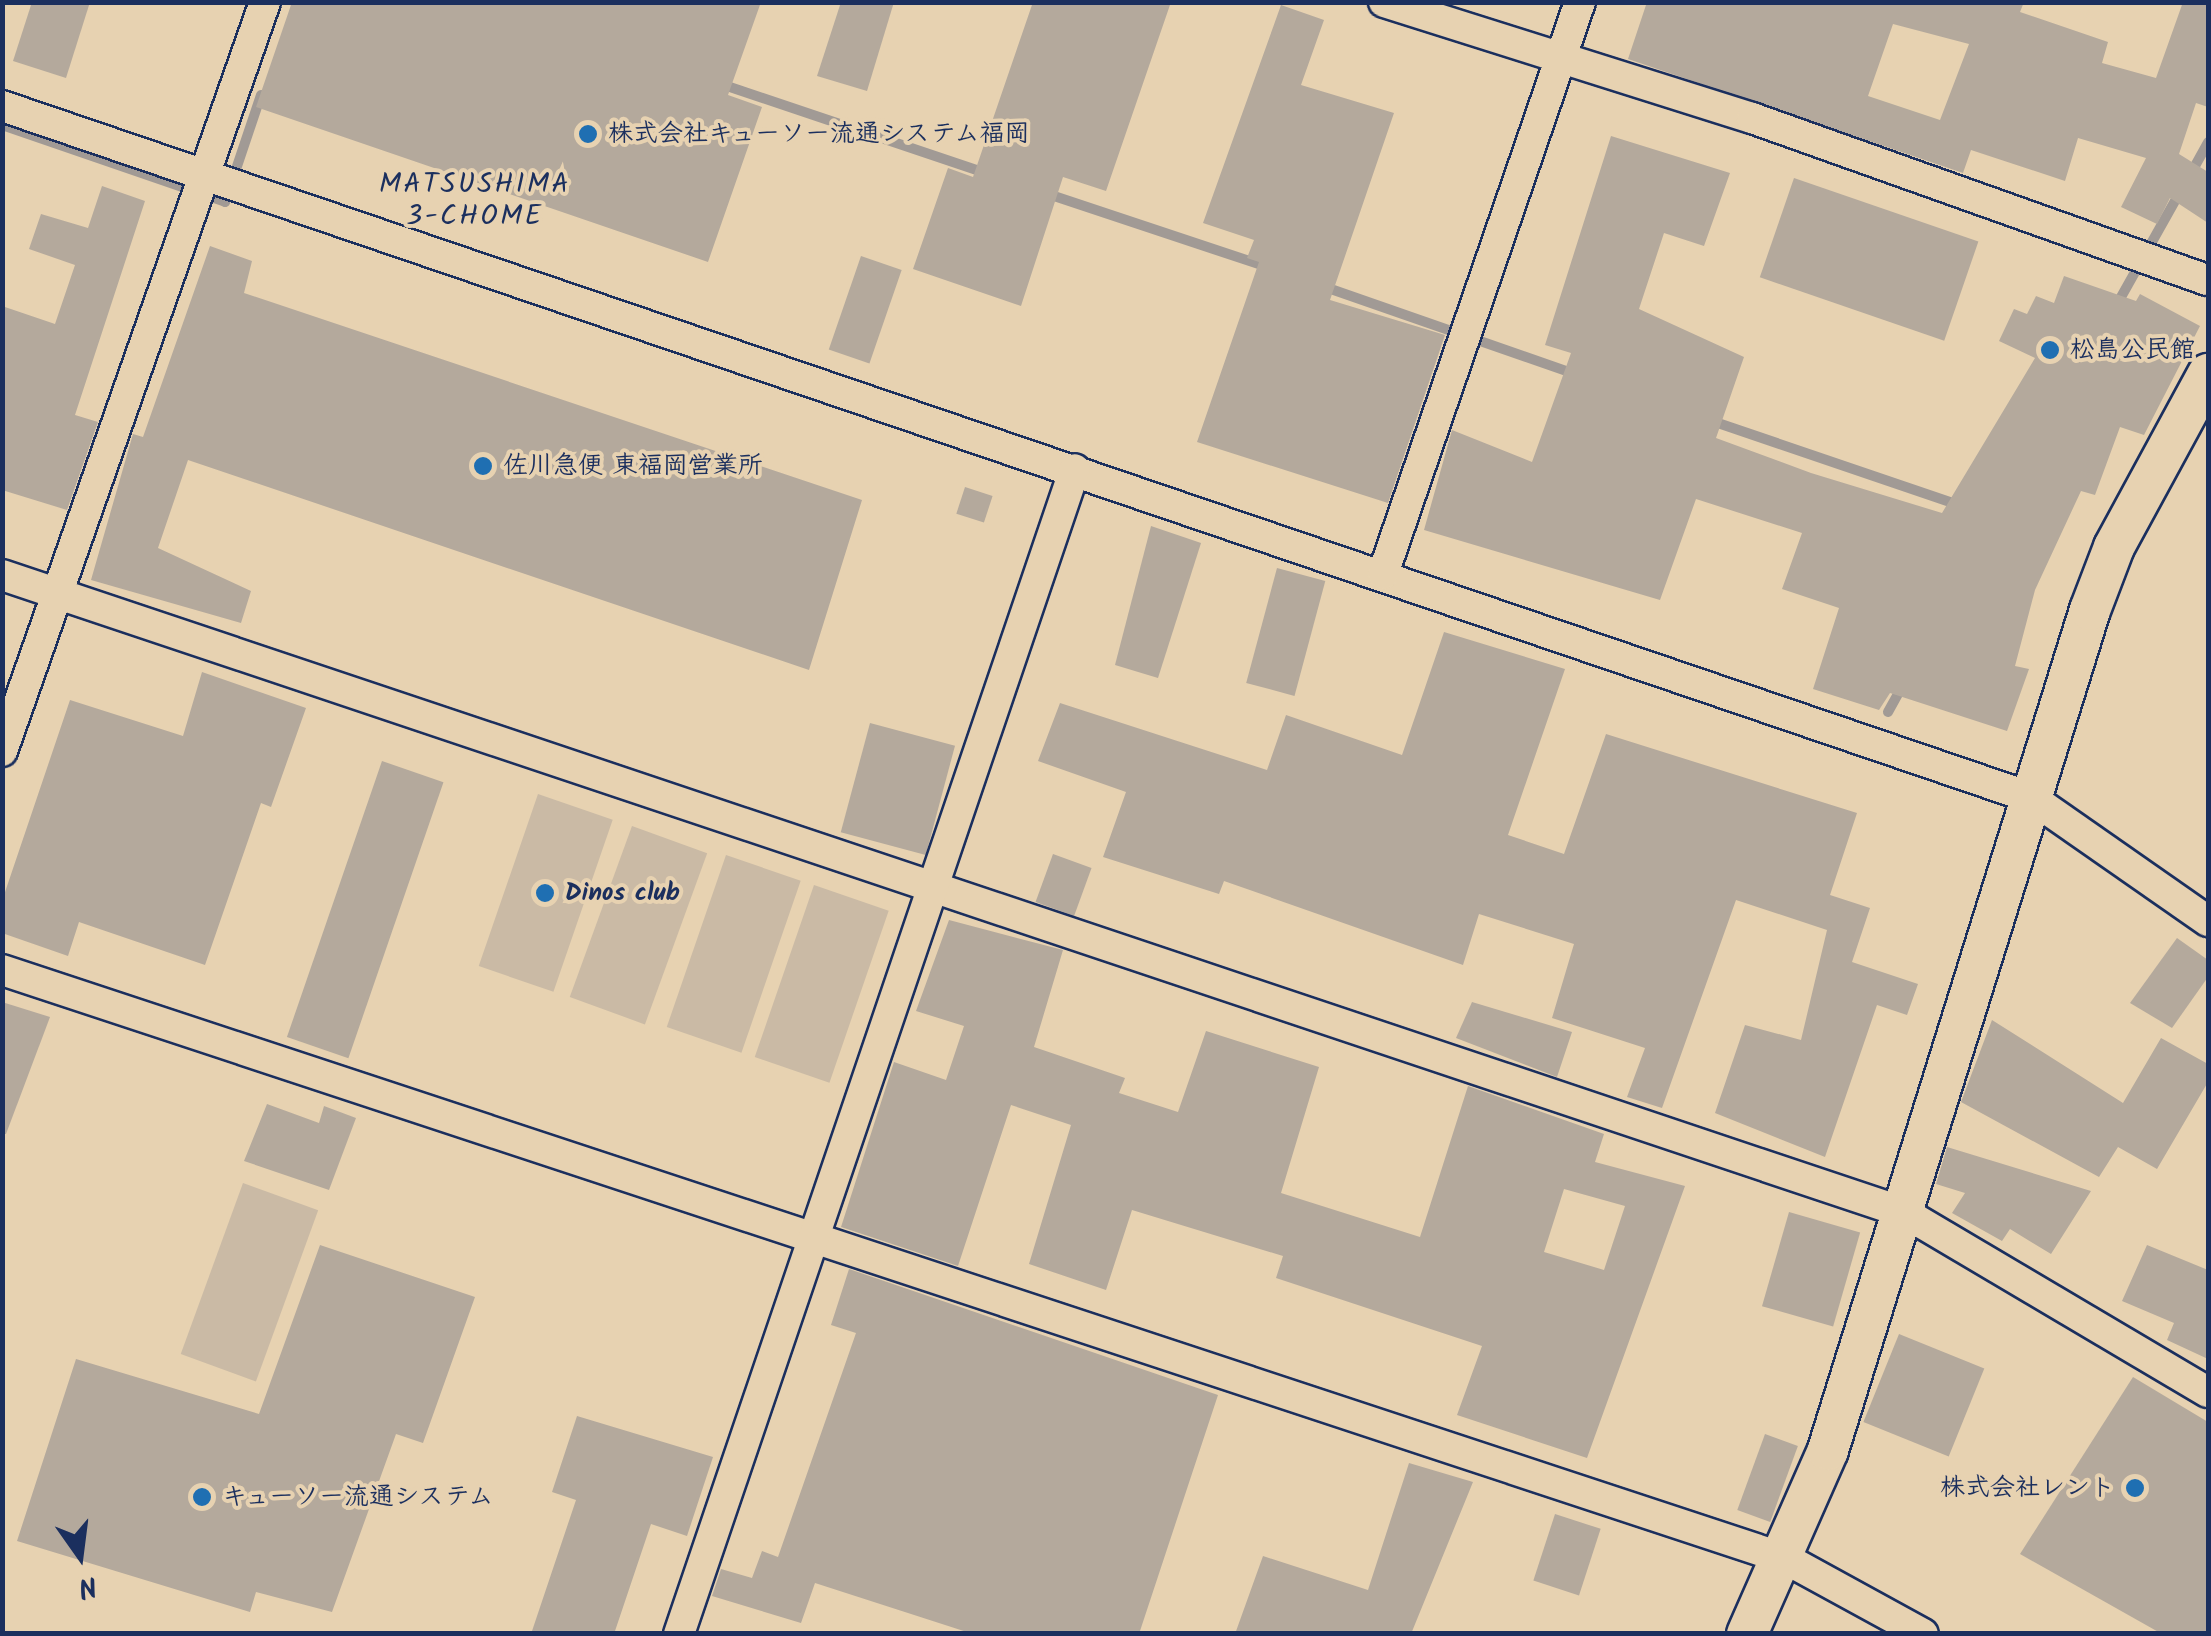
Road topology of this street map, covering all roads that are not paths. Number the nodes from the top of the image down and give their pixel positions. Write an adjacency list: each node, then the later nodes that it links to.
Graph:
1 (265, 2): 6 (street)
2 (1384, 2): 4 (street)
3 (1580, 2): 4 (street)
4 (1561, 58): 7 (street); 10 (street)
5 (2, 106): 6 (street)
6 (206, 177): 9 (street); 12 (street)
7 (2208, 280)
8 (2204, 393): 14 (street)
9 (1074, 470): 10 (street); 15 (street)
10 (1383, 574): 14 (street)
11 (2, 575): 12 (street)
12 (58, 593): 13 (street); 15 (street)
13 (2, 751)
14 (2030, 797): 16 (street); 18 (street)
15 (928, 884): 18 (street); 19 (street)
16 (2208, 921)
17 (2, 970): 19 (street)
18 (1904, 1213): 20 (street); 21 (street)
19 (814, 1242): 21 (street); 22 (street)
20 (2208, 1392)
21 (1786, 1559): 23 (street); 24 (street)
22 (679, 1634)
23 (1746, 1634)
24 (1923, 1634)

